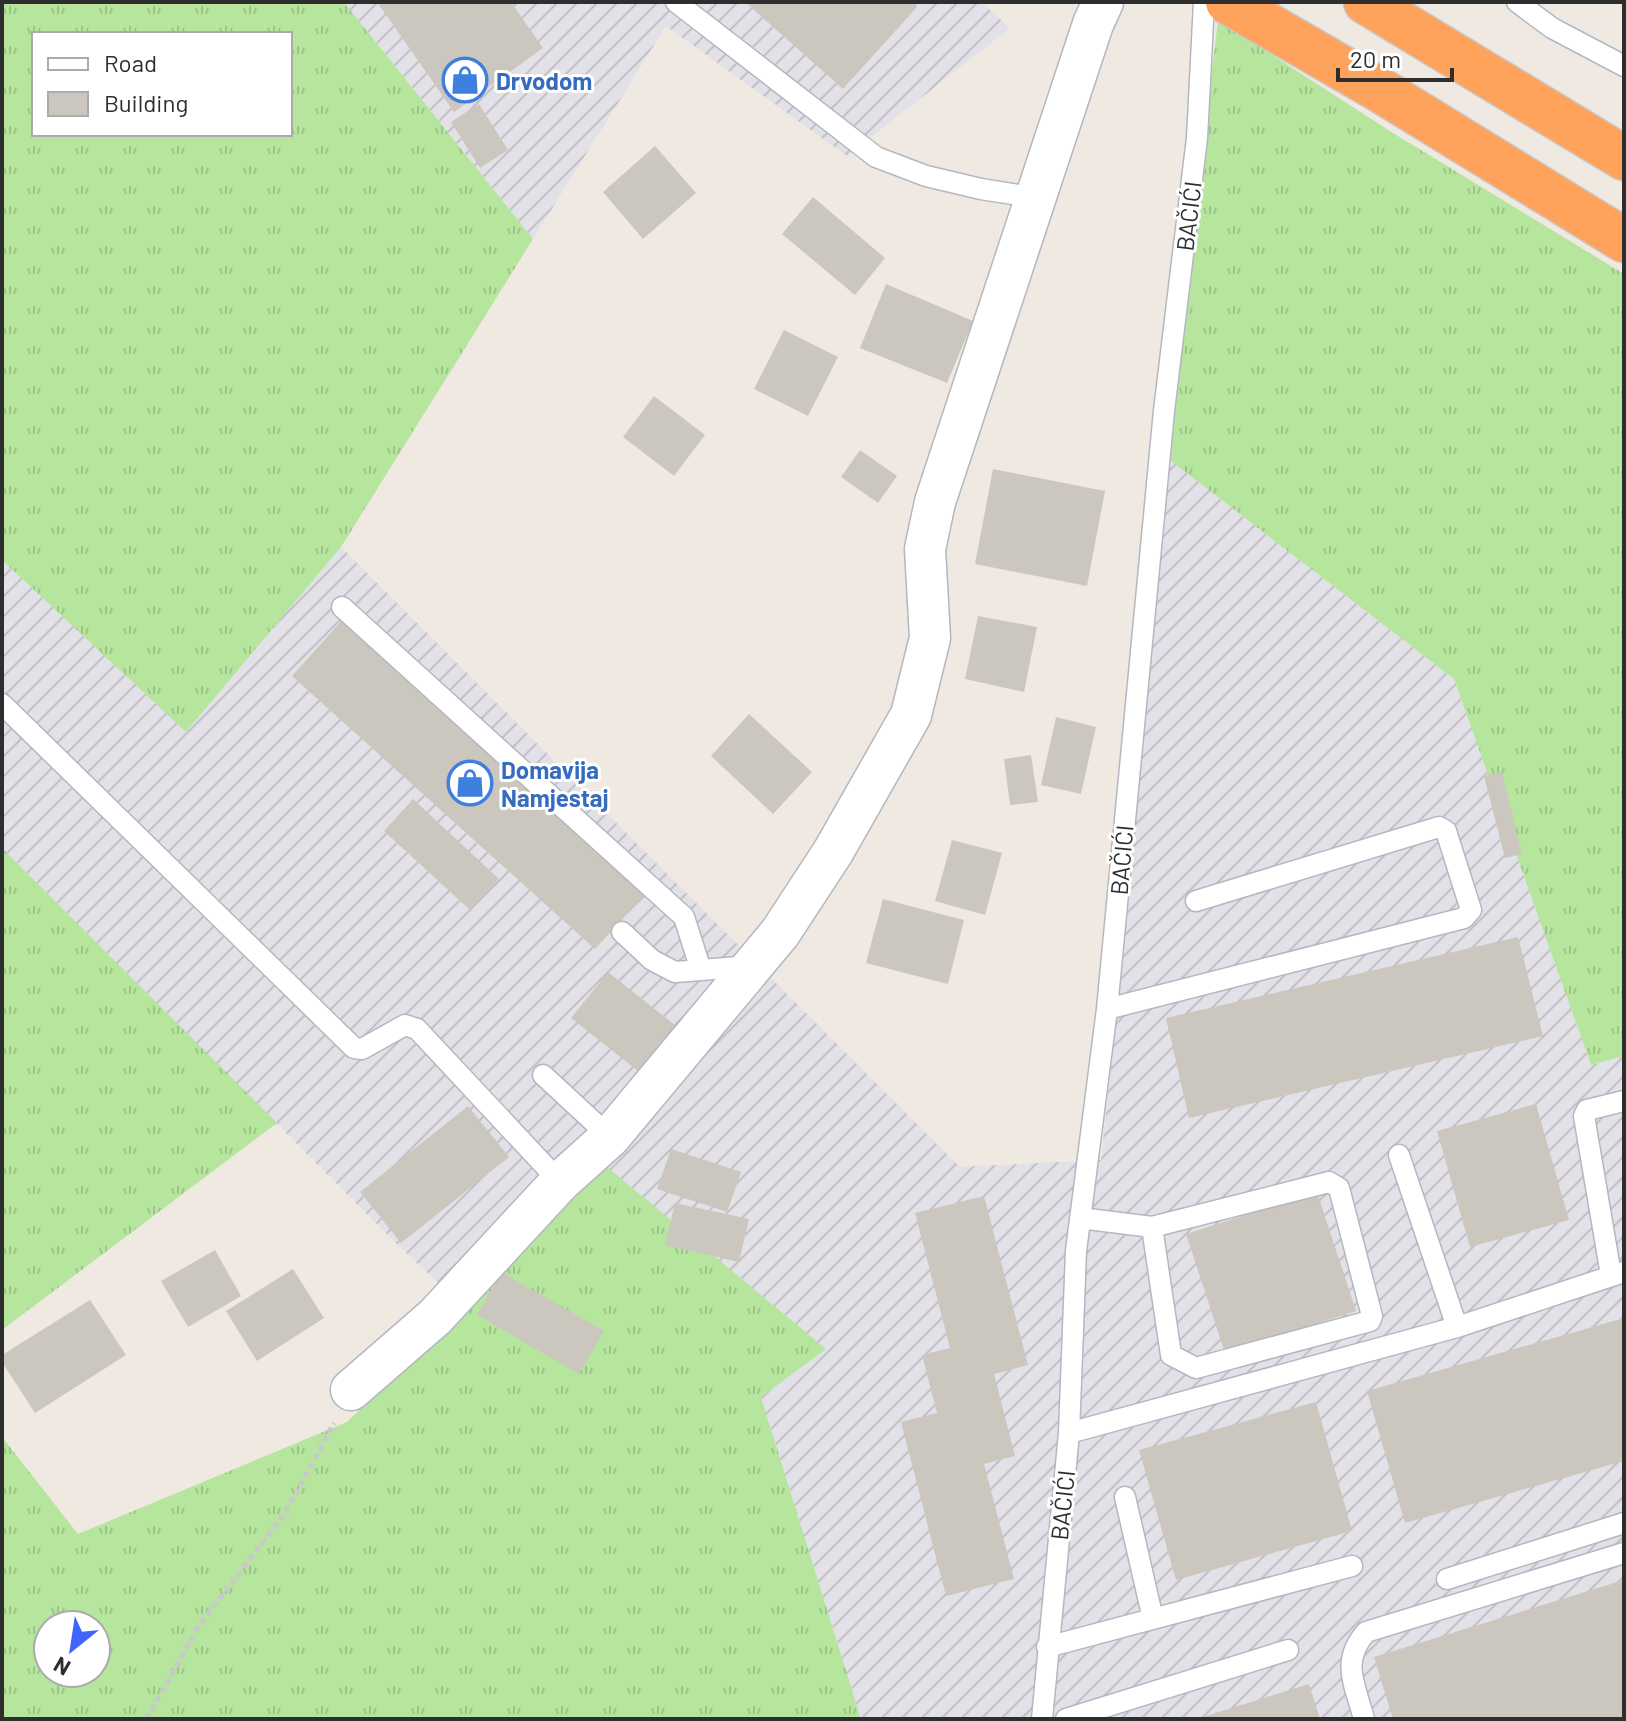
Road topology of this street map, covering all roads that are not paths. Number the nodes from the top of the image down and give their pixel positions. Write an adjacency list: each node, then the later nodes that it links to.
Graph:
1 (676, 2): 11 (lane)
2 (1103, 2): 11 (street)
3 (1204, 2): 19 (lane, BAČIĆI)
4 (1228, 2): 12 (highway)
5 (1366, 2): 10 (highway)
6 (1419, 2): 9 (highway)
7 (1517, 2): 8 (lane)
8 (1624, 66)
9 (1624, 126)
10 (1624, 158)
11 (1038, 198): 17 (street)
12 (1624, 240)
13 (342, 607): 18 (lane)
14 (2, 704): 24 (lane)
15 (1196, 901): 19 (lane)
16 (622, 932): 18 (lane)
17 (751, 966): 18 (lane); 22 (street)
18 (701, 970)
19 (1107, 1009): 25 (lane, BAČIĆI)
20 (543, 1075): 22 (lane)
21 (1624, 1101): 27 (lane)
22 (610, 1137): 24 (street)
23 (1399, 1155): 28 (lane)
24 (560, 1182): 29 (street)
25 (1080, 1218): 26 (lane); 30 (lane, BAČIĆI)
26 (1152, 1227): 26 (lane)
27 (1618, 1273): 28 (lane)
28 (1457, 1327): 30 (lane)
29 (351, 1390)
30 (1069, 1433): 37 (lane, BAČIĆI)
31 (1125, 1497): 36 (lane)
32 (1624, 1523): 35 (lane)
33 (1624, 1553): 42 (lane)
34 (1352, 1566): 36 (lane)
35 (1447, 1579)
36 (1153, 1619): 37 (lane)
37 (1047, 1647): 40 (lane, BAČIĆI)
38 (1288, 1650): 39 (lane)
39 (1110, 1712): 41 (lane)
40 (1042, 1719)
41 (1066, 1719)
42 (1364, 1719)

